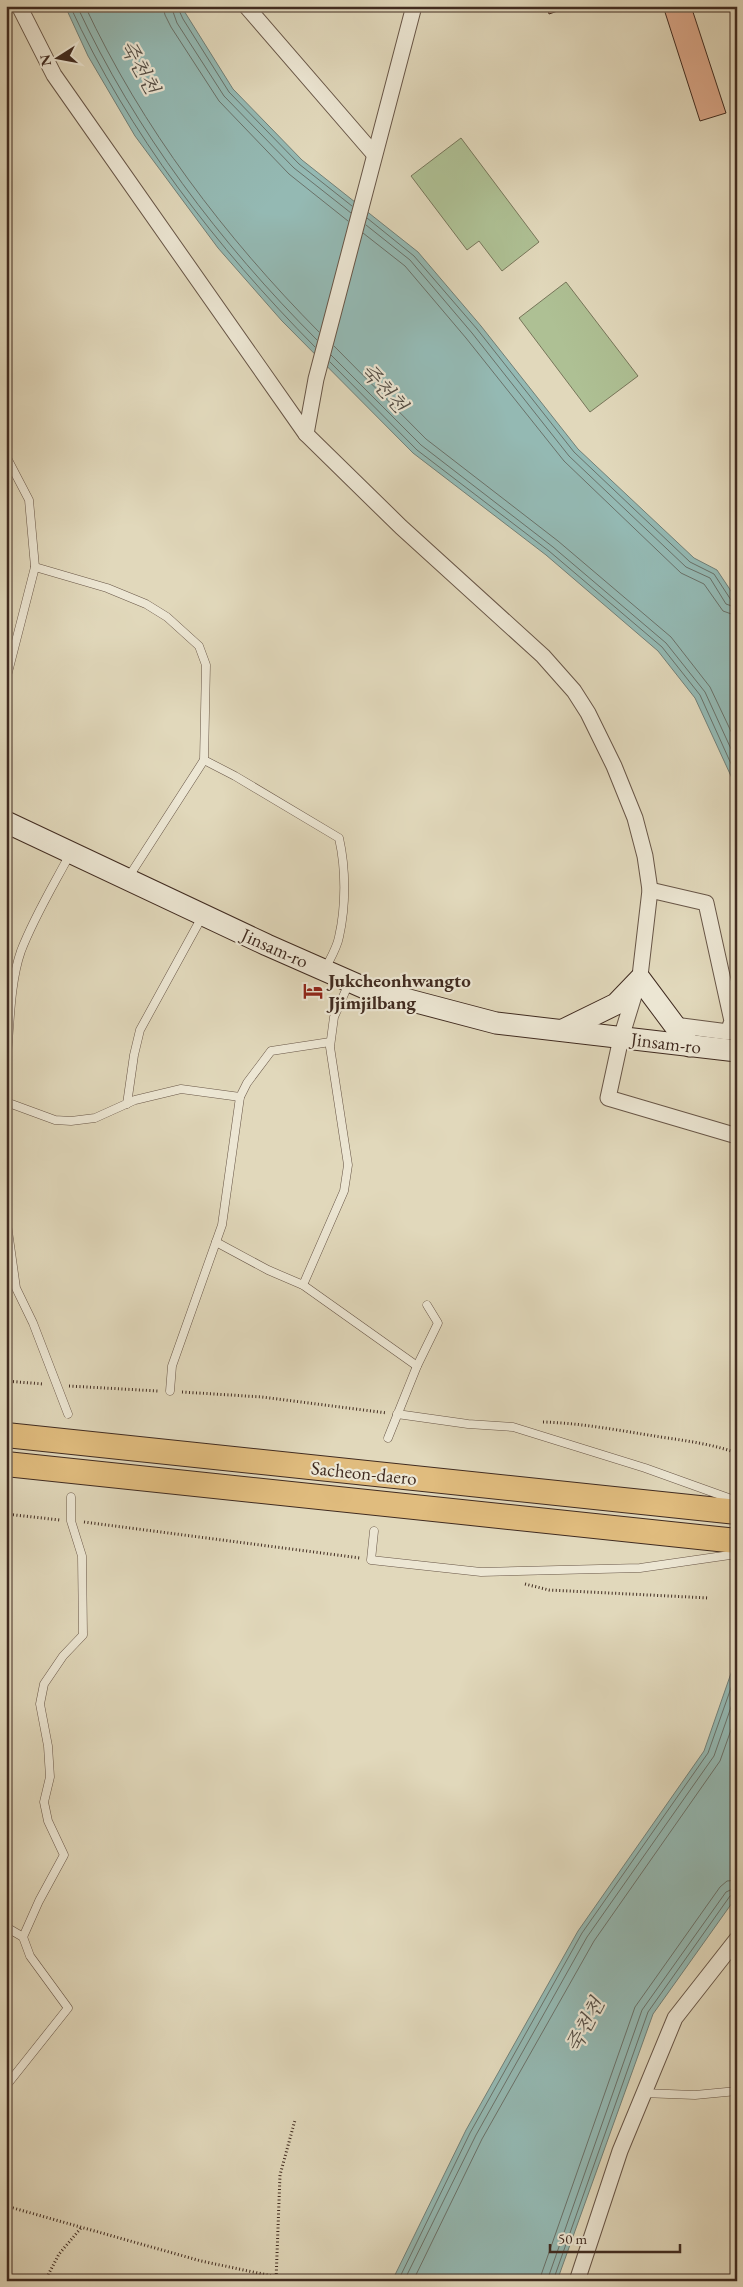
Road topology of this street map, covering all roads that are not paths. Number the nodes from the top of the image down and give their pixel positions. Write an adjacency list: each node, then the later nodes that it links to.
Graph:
1 (19, 6): 5 (street)
2 (246, 6): 4 (street)
3 (414, 6): 4 (street)
4 (374, 154): 5 (street)
5 (306, 434): 13 (street)
6 (6, 456): 7 (lane)
7 (35, 567): 8 (lane); 9 (lane)
8 (6, 680)
9 (204, 760): 12 (lane); 15 (lane)
10 (6, 822): 11 (street, Jinsam-ro)
11 (71, 853): 12 (street, Jinsam-ro); 24 (lane)
12 (127, 879): 14 (street, Jinsam-ro)
13 (650, 890): 16 (street); 18 (street)
14 (203, 915): 15 (street, Jinsam-ro); 27 (lane)
15 (325, 970): 17 (street, Jinsam-ro)
16 (640, 979): 18 (street); 19 (street); 20 (street)
17 (350, 981): 19 (street, Jinsam-ro); 21 (lane)
18 (674, 1025): 22 (street)
19 (561, 1031): 20 (street, Jinsam-ro)
20 (621, 1038): 22 (street, Jinsam-ro); 28 (street)
21 (330, 1042): 25 (lane); 31 (lane)
22 (690, 1046): 23 (street, Jinsam-ro)
23 (737, 1051)
24 (6, 1066)
25 (240, 1097): 27 (lane); 30 (lane)
26 (6, 1102): 27 (lane)
27 (127, 1104)
28 (737, 1136)
29 (6, 1217): 35 (lane)
30 (216, 1242): 31 (lane); 34 (lane)
31 (303, 1285): 33 (lane)
32 (427, 1305): 33 (lane)
33 (417, 1366): 36 (lane)
34 (170, 1391)
35 (68, 1414)
36 (396, 1414): 38 (lane); 41 (lane)
37 (6, 1435): 41 (main road, Sacheon-daero)
38 (388, 1438)
39 (6, 1464): 43 (main road, Sacheon-daero)
40 (71, 1497): 45 (lane)
41 (732, 1508)
42 (374, 1531): 43 (lane)
43 (731, 1544)
44 (6, 1926): 45 (lane)
45 (23, 1938): 47 (lane)
46 (737, 1939): 49 (street)
47 (6, 2086)
48 (737, 2091): 49 (lane)
49 (642, 2094): 50 (street)
50 (577, 2281)

